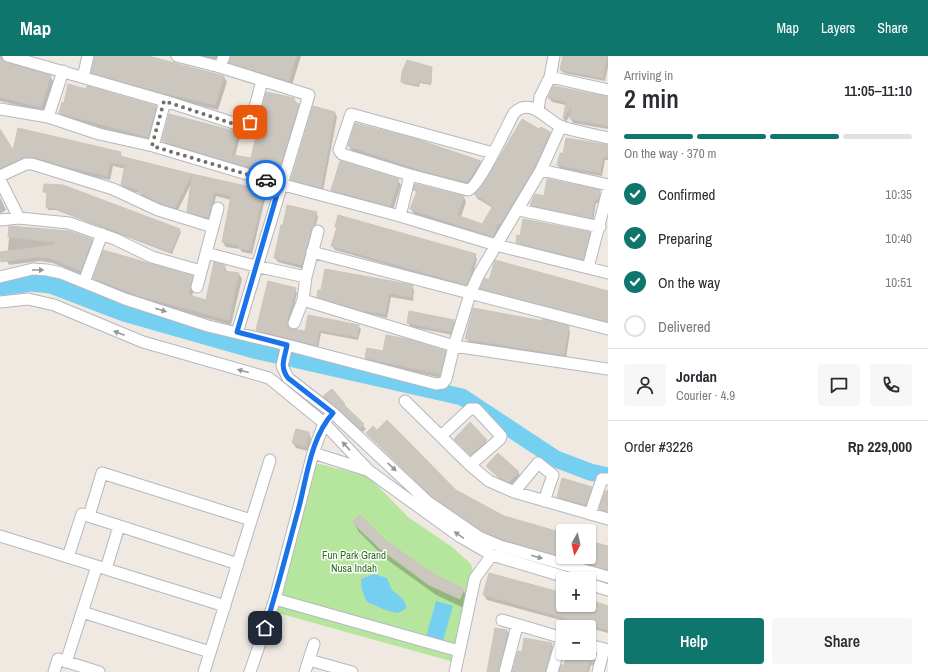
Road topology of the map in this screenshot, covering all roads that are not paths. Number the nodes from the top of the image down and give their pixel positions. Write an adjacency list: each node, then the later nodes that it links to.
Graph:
1 (8, 56): 6 (street)
2 (88, 56): 9 (street)
3 (177, 56): 7 (street)
4 (224, 56): 7 (street)
5 (554, 56): 10 (street)
6 (38, 60): 8 (street)
7 (220, 67): 11 (street)
8 (63, 71): 9 (street); 16 (street)
9 (83, 77): 13 (street)
10 (550, 77): 12 (street); 14 (street)
11 (262, 81): 13 (street); 25 (street)
12 (607, 88)
13 (164, 101): 19 (street)
14 (538, 110): 17 (street); 20 (street)
15 (3, 112): 16 (street)
16 (48, 117): 19 (street)
17 (561, 126): 18 (street); 21 (street)
18 (608, 138)
19 (152, 146): 25 (street)
20 (493, 153): 22 (street); 22 (street)
21 (541, 170): 26 (street); 29 (street)
22 (410, 175): 30 (street)
23 (0, 176): 33 (street)
24 (0, 180): 31 (street)
25 (280, 184): 30 (street); 40 (street)
26 (608, 185)
27 (608, 190): 34 (street)
28 (218, 208): 33 (street)
29 (519, 210): 34 (street); 37 (street)
30 (400, 216): 37 (street)
31 (19, 218): 32 (street); 36 (street)
32 (0, 220)
33 (213, 227): 39 (street)
34 (600, 227): 41 (street)
35 (318, 231): 38 (street)
36 (102, 234): 42 (street); 46 (street)
37 (496, 245): 41 (street); 48 (street)
38 (312, 252): 45 (street); 48 (street)
39 (206, 253): 40 (street); 42 (street)
40 (255, 266): 45 (street); 53 (street)
41 (588, 268): 43 (street)
42 (201, 271): 47 (street)
43 (608, 273)
44 (0, 277): 46 (street, one-way to 46)
45 (306, 278): 49 (street)
46 (84, 282): 53 (street, one-way to 53)
47 (197, 287)
48 (470, 294): 52 (street); 54 (street)
49 (303, 300): 51 (street); 54 (street)
50 (0, 302): 57 (street, one-way to 50)
51 (294, 323)
52 (608, 329)
53 (237, 332): 55 (street)
54 (454, 346): 55 (street); 56 (street)
55 (287, 347): 57 (street)
56 (608, 370)
57 (284, 382): 59 (street); 60 (street)
58 (405, 401): 61 (street)
59 (333, 413): 60 (street); 80 (street, one-way to 80)
60 (324, 423): 62 (street); 65 (street, one-way to 60)
61 (441, 436): 64 (street); 64 (street)
62 (313, 453): 65 (street); 83 (street)
63 (270, 460): 72 (street)
64 (470, 465): 67 (street)
65 (369, 471): 75 (street, one-way to 65)
66 (608, 479): 69 (street)
67 (514, 492): 68 (street); 68 (street)
68 (544, 501): 69 (street)
69 (590, 514): 71 (street)
70 (89, 516): 72 (street); 73 (street); 76 (street)
71 (608, 519)
72 (251, 520): 77 (street)
73 (119, 526): 77 (street); 78 (street)
74 (0, 536): 76 (street)
75 (492, 555): 79 (street); 92 (street)
76 (68, 557): 78 (street)
77 (238, 564): 84 (street)
78 (101, 567): 84 (street); 85 (street)
79 (556, 574)
80 (608, 577)
81 (596, 586): 82 (street)
82 (608, 590)
83 (275, 598): 92 (street); 100 (street)
84 (224, 606): 93 (street)
85 (82, 612): 93 (street); 96 (street)
86 (502, 620): 87 (street)
87 (518, 626): 88 (street); 104 (street)
88 (556, 636)
89 (314, 644): 94 (street)
90 (596, 647): 91 (street)
91 (606, 650): 106 (street)
92 (459, 651): 103 (street)
93 (210, 652): 99 (street)
94 (309, 660): 101 (street); 102 (street)
95 (556, 660): 105 (street)
96 (66, 662): 97 (street); 98 (street)
97 (54, 672)
98 (99, 672)
99 (204, 672)
100 (250, 672)
101 (305, 672)
102 (352, 672)
103 (455, 672)
104 (505, 672)
105 (552, 672)
106 (598, 672)

